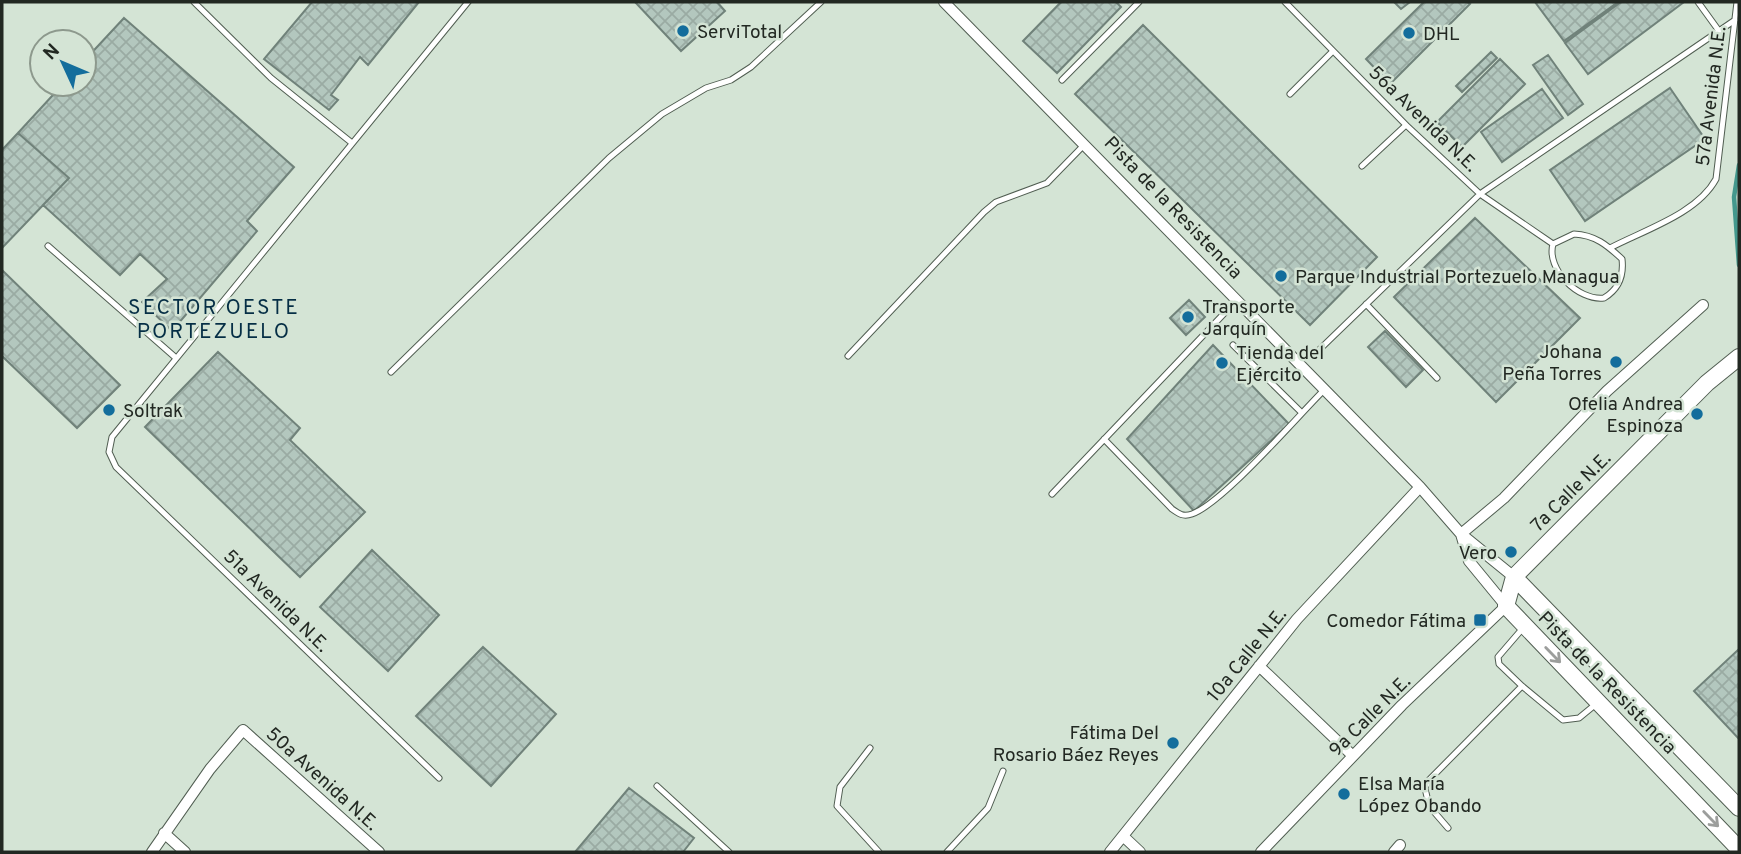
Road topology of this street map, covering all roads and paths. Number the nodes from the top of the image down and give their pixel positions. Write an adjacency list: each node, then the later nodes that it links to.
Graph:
1 (194, 2): 15 (lane)
2 (468, 2): 15 (lane)
3 (821, 2): 30 (lane)
4 (944, 2): 16 (street, Pista de la Resistencia)
5 (1139, 2): 12 (lane)
6 (1285, 2): 11 (lane, 56a Avenida N.E.)
7 (1698, 2): 10 (lane)
8 (1737, 2): 9 (lane, 57a Avenida N.E.)
9 (1735, 20): 10 (lane); 21 (lane, 57a Avenida N.E.)
10 (1719, 31): 18 (lane)
11 (1333, 51): 13 (lane); 14 (lane, 56a Avenida N.E.)
12 (1062, 79)
13 (1290, 94)
14 (1406, 125): 17 (lane); 18 (lane, 56a Avenida N.E.)
15 (352, 143): 29 (lane)
16 (1084, 145): 22 (street, Pista de la Resistencia); 27 (lane)
17 (1363, 166)
18 (1480, 194): 19 (lane, 56a Avenida N.E.); 23 (lane)
19 (1553, 244): 21 (lane); 21 (lane)
20 (48, 246): 29 (lane)
21 (1610, 248)
22 (1237, 301): 32 (street, Pista de la Resistencia); 34 (lane)
23 (1366, 304): 26 (lane); 31 (lane)
24 (1703, 305): 37 (street)
25 (1233, 345): 33 (lane)
26 (1319, 350)
27 (848, 356)
28 (1739, 357): 38 (street, 7a Calle N.E.)
29 (176, 358): 47 (lane, 51a Avenida N.E.)
30 (391, 372)
31 (1437, 378)
32 (1324, 390): 33 (lane); 35 (street, Pista de la Resistencia)
33 (1301, 413): 34 (lane)
34 (1104, 439): 36 (lane)
35 (1420, 486): 37 (street, Pista de la Resistencia); 41 (street, 10a Calle N.E.)
36 (1052, 494)
37 (1461, 534): 38 (street, Pista de la Resistencia); 39 (street, Pista de la Resistencia)
38 (1514, 577): 39 (street, 7a Calle N.E.); 49 (street, Pista de la Resistencia)
39 (1506, 606): 40 (street, Pista de la Resistencia); 45 (street, 9a Calle N.E.)
40 (1525, 626): 42 (lane); 43 (street, Pista de la Resistencia, one-way to 43)
41 (1259, 666): 45 (street); 52 (street, 10a Calle N.E.)
42 (1522, 686): 43 (lane); 50 (lane)
43 (1598, 702): 53 (street, Pista de la Resistencia, one-way to 53)
44 (870, 748): 58 (lane)
45 (1353, 755): 62 (street, 9a Calle N.E.)
46 (1003, 771): 59 (lane)
47 (439, 778)
48 (657, 786): 57 (lane)
49 (1739, 808)
50 (1448, 828)
51 (164, 833): 54 (street); 55 (street); 56 (street, 50a Avenida N.E.)
52 (1123, 836): 60 (street, 10a Calle N.E.); 61 (street)
53 (1739, 849)
54 (152, 852)
55 (185, 852)
56 (379, 852)
57 (729, 852)
58 (879, 852)
59 (947, 852)
60 (1110, 852)
61 (1140, 852)
62 (1261, 852)

